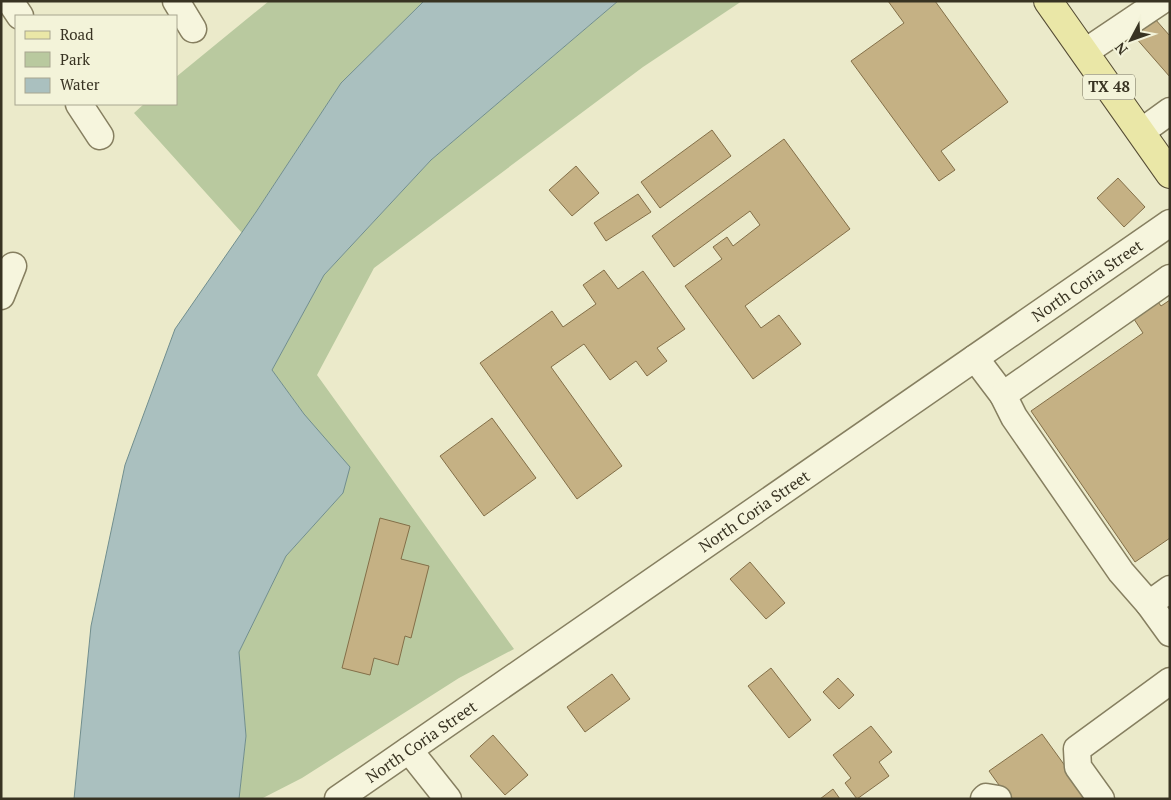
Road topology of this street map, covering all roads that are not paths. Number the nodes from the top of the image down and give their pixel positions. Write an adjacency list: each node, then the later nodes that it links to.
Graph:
1 (10, 1): 5 (street)
2 (176, 1): 6 (street)
3 (1048, 1): 7 (main road, TX 48)
4 (1161, 1): 7 (street)
5 (19, 15)
6 (193, 29)
7 (1085, 52): 10 (main road, TX 48)
8 (79, 105): 11 (street)
9 (1170, 111): 10 (street)
10 (1141, 132): 12 (main road, TX 48)
11 (100, 136)
12 (1170, 174)
13 (1170, 223): 17 (street, North Coria Street)
14 (13, 266): 16 (street)
15 (1170, 278): 18 (street)
16 (1, 296)
17 (975, 358): 18 (street); 23 (street, North Coria Street)
18 (1003, 395): 20 (street)
19 (1170, 589): 20 (street)
20 (1149, 604): 21 (street)
21 (1170, 633)
22 (1170, 681): 28 (street)
23 (409, 750): 24 (street, North Coria Street); 25 (street)
24 (338, 799)
25 (448, 799)
26 (984, 799): 27 (street)
27 (998, 799)
28 (1100, 799)

